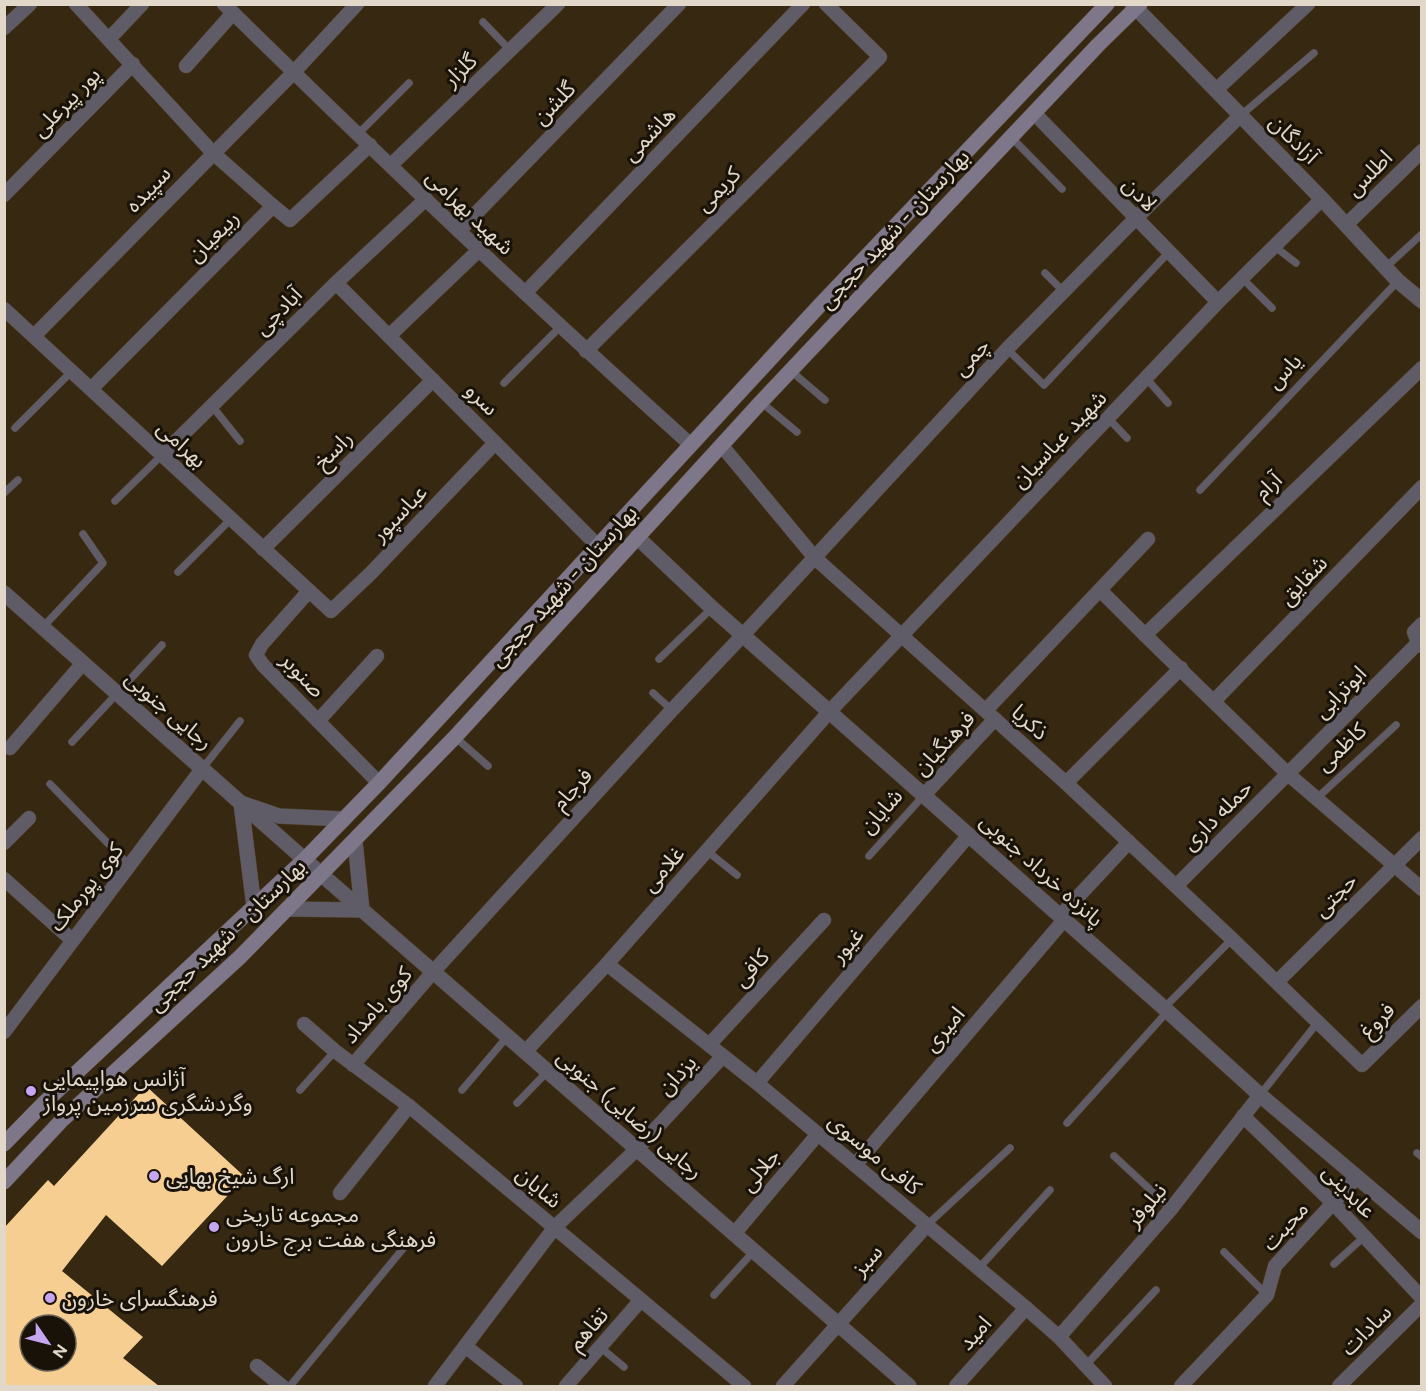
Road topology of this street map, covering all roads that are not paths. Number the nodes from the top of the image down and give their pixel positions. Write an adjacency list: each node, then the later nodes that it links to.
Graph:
1 (30, 4): 15 (street)
2 (76, 4): 16 (street)
3 (142, 4): 16 (street)
4 (336, 4): 13 (street)
5 (558, 4): 17 (street, گلزار)
6 (680, 4): 39 (street, گلشن)
7 (803, 4): 51 (street, هاشمی)
8 (826, 4): 60 (street, کریمی)
9 (1107, 4): 78 (main road, بهارستان - شهید حججی)
10 (1308, 4): 23 (street)
11 (1136, 6): 23 (street, آزادگان); 24 (main road, بهارستان - شهید حججی)
12 (229, 9): 20 (street); 21 (street, شهید بهرامی)
13 (352, 10): 21 (street, سپیده)
14 (483, 22): 17 (lane)
15 (4, 28)
16 (109, 39): 19 (street)
17 (510, 51): 31 (street, گلزار)
18 (1314, 53): 25 (lane)
19 (132, 63): 30 (street); 33 (street, پور پیرعلی)
20 (186, 66)
21 (294, 72): 26 (street, شهید بهرامی); 30 (street, سپیده)
22 (409, 83): 26 (lane)
23 (1216, 90): 25 (street, آزادگان)
24 (1034, 113): 27 (main road, بهارستان - شهید حججی); 37 (street, لادن)
25 (1240, 116): 35 (street, آزادگان); 37 (street, چمی)
26 (358, 134): 28 (street, شهید بهرامی)
27 (1012, 138): 32 (lane); 63 (main road, بهارستان - شهید حججی)
28 (370, 145): 31 (street, شهید بهرامی); 36 (street, ربیعیان)
29 (1422, 151): 38 (street, اطلس)
30 (213, 153): 36 (street); 57 (street, سپیده)
31 (391, 165): 34 (street, شهید بهرامی)
32 (1062, 189)
33 (4, 195)
34 (426, 199): 39 (street, شهید بهرامی); 49 (street, آبادچی)
35 (1322, 199): 38 (street, آزادگان); 41 (street, شهید عباسیان)
36 (273, 206): 67 (street, ربیعیان)
37 (1135, 219): 43 (street, لادن); 50 (street, چمی)
38 (1346, 225): 45 (street, آزادگان)
39 (459, 231): 42 (street, شهید بهرامی)
40 (1422, 234): 45 (lane)
41 (1275, 246): 44 (lane); 47 (street, شهید عباسیان)
42 (479, 250): 51 (street, شهید بهرامی); 58 (street)
43 (1168, 253): 53 (street, لادن); 59 (lane)
44 (1296, 263)
45 (1386, 267): 48 (street, آزادگان)
46 (1044, 273): 50 (lane)
47 (1242, 278): 53 (street, شهید عباسیان); 54 (lane)
48 (1398, 281): 52 (street, آزادگان); 83 (lane, یاس)
49 (336, 283): 58 (street, سرو); 71 (street, آبادچی)
50 (1065, 292): 59 (street, چمی)
51 (525, 293): 56 (street, شهید بهرامی)
52 (1422, 301)
53 (1218, 302): 64 (street, شهید عباسیان)
54 (1272, 308)
55 (4, 309): 57 (street, بهرامی)
56 (561, 326): 60 (street, شهید بهرامی); 66 (lane)
57 (34, 336): 62 (street, بهرامی)
58 (389, 336): 65 (street, سرو)
59 (1007, 349): 93 (street, چمی)
60 (586, 351): 78 (street, شهید بهرامی)
61 (1422, 368): 104 (street, آرام)
62 (72, 371): 67 (street, بهرامی); 73 (lane)
63 (791, 371): 68 (lane); 69 (main road, بهارستان - شهید حججی)
64 (1146, 378): 70 (lane); 72 (street, شهید عباسیان)
65 (433, 380): 77 (street, سرو); 92 (street, راسخ)
66 (504, 384)
67 (91, 389): 80 (street, بهرامی)
68 (825, 400)
69 (761, 402): 74 (lane); 79 (main road, بهارستان - شهید حججی)
70 (1168, 403)
71 (212, 406): 76 (lane); 80 (street, آبادچی)
72 (1107, 417): 75 (lane); 102 (street, شهید عباسیان)
73 (15, 428)
74 (797, 432)
75 (1127, 438)
76 (240, 441)
77 (495, 443): 91 (street, سرو); 99 (street, عباسپور)
78 (692, 446): 87 (main road, بهارستان - شهید حججی)
79 (722, 446): 89 (main road, بهارستان - شهید حججی); 93 (street, ذکریا)
80 (162, 455): 85 (lane); 86 (street, بهرامی)
81 (18, 480): 84 (lane)
82 (1422, 488): 113 (street, شقایق)
83 (1200, 490)
84 (4, 493)
85 (115, 501)
86 (231, 519): 92 (street, بهرامی); 94 (lane)
87 (620, 521): 89 (main road); 91 (main road, بهارستان - شهید حججی)
88 (82, 534): 101 (lane)
89 (637, 537): 98 (street, پانزده خرداد جنوبی); 120 (main road, بهارستان - شهید حججی)
90 (1148, 539): 95 (street, فرهنگیان)
91 (597, 545): 128 (main road, بهارستان - شهید حججی)
92 (263, 549): 96 (street, بهرامی)
93 (815, 558): 102 (street, ذکریا); 103 (street, چمی)
94 (178, 572)
95 (1100, 590): 104 (street); 116 (street, فرهنگیان)
96 (309, 591): 99 (street, بهرامی); 118 (street, صنوبر)
97 (4, 593): 101 (street, رجایی جنوبی)
98 (712, 608): 103 (street, پانزده خرداد جنوبی); 108 (lane)
99 (331, 611)
100 (1422, 624): 105 (street)
101 (42, 628): 109 (street, رجایی جنوبی)
102 (902, 634): 115 (street, شهید عباسیان); 116 (street, ذکریا)
103 (743, 635): 114 (street, فرجام); 115 (street, پانزده خرداد جنوبی)
104 (1144, 635): 110 (street)
105 (1420, 644): 125 (street, ابوترابی)
106 (162, 645): 112 (lane)
107 (377, 656): 118 (street)
108 (658, 659)
109 (83, 663): 112 (street, رجایی جنوبی); 122 (street)
110 (1180, 668): 113 (street); 126 (street)
111 (653, 693): 114 (lane)
112 (117, 694): 121 (lane); 124 (street, رجایی جنوبی)
113 (1214, 701): 125 (street)
114 (672, 710): 160 (street, فرجام)
115 (830, 711): 129 (street, پانزده خرداد جنوبی); 140 (street, غلامی)
116 (991, 715): 126 (street, ذکریا); 129 (street, فرهنگیان)
117 (240, 721): 124 (lane)
118 (318, 721): 128 (street, صنوبر)
119 (1396, 725): 130 (lane, کاظمی)
120 (455, 737): 123 (lane); 132 (main road, بهارستان - شهید حججی)
121 (72, 742)
122 (10, 748)
123 (488, 766)
124 (202, 769): 131 (street, رجایی جنوبی); 143 (street, کوی پورملک)
125 (1288, 774): 130 (street); 148 (street, حمله داری)
126 (1066, 783): 138 (street, ذکریا)
127 (51, 784): 143 (lane)
128 (376, 786): 132 (main road); 134 (main road, بهارستان - شهید حججی)
129 (924, 795): 135 (street, پانزده خرداد جنوبی); 141 (lane, شایان)
130 (1316, 799): 144 (street)
131 (241, 803): 134 (street); 142 (street, رجایی جنوبی); 150 (street)
132 (389, 806): 137 (main road, بهارستان - شهید حججی)
133 (29, 818): 139 (street)
134 (344, 819): 142 (main road, بهارستان - شهید حججی)
135 (969, 835): 153 (street, پانزده خرداد جنوبی); 175 (street, غیور)
136 (1422, 838): 144 (street, حجتی)
137 (355, 841): 145 (main road, بهارستان - شهید حججی); 152 (street)
138 (1129, 842): 148 (street, ذکریا); 153 (street, امیری)
139 (4, 843)
140 (707, 850): 146 (lane); 159 (street, غلامی)
141 (869, 856)
142 (305, 860): 145 (street, رجایی جنوبی); 150 (main road, بهارستان - شهید حججی)
143 (130, 866): 157 (street, کوی پورملک)
144 (1393, 866): 149 (street); 161 (street, حجتی)
145 (322, 875): 151 (main road, بهارستان - شهید حججی); 152 (street, رجایی (رضایی) جنوبی)
146 (738, 875)
147 (6, 882): 157 (street)
148 (1176, 886): 156 (street, ذکریا)
149 (1421, 889)
150 (254, 907): 155 (main road, بهارستان - شهید حججی)
151 (288, 909): 152 (street); 158 (main road, بهارستان - شهید حججی)
152 (362, 910): 160 (street, رجایی (رضایی) جنوبی)
153 (1062, 918): 163 (street, پانزده خرداد جنوبی); 188 (street, امیری)
154 (824, 920): 168 (street, کافی)
155 (221, 938): 158 (main road); 184 (main road, بهارستان - شهید حججی)
156 (1232, 939): 161 (street, ذکریا); 163 (lane)
157 (72, 940): 166 (street, کوی پورملک)
158 (240, 957): 190 (main road, بهارستان - شهید حججی)
159 (607, 964): 168 (street, کافی موسوی); 170 (street, غلامی)
160 (433, 972): 167 (street, رجایی (رضایی) جنوبی); 172 (street, کوی بامداد)
161 (1277, 982): 164 (street, ذکریا)
162 (1422, 1006): 173 (street, فروغ)
163 (1166, 1009): 178 (street, پانزده خرداد جنوبی); 182 (lane)
164 (1319, 1022): 173 (street, ذکریا); 178 (lane)
165 (304, 1024): 169 (street, شایان)
166 (4, 1032)
167 (507, 1036): 170 (street, رجایی (رضایی) جنوبی); 177 (lane)
168 (709, 1045): 171 (street, کافی موسوی)
169 (335, 1051): 172 (street, شایان); 176 (lane)
170 (525, 1052): 174 (street, رجایی (رضایی) جنوبی)
171 (723, 1056): 175 (street, کافی موسوی); 186 (street, یزدان)
172 (353, 1065): 180 (street, شایان)
173 (1362, 1065)
174 (548, 1071): 179 (lane); 186 (street, رجایی (رضایی) جنوبی)
175 (757, 1083): 183 (street, کافی موسوی)
176 (300, 1090)
177 (462, 1090)
178 (1260, 1095): 181 (street, نیلوفر); 189 (street, پانزده خرداد جنوبی)
179 (517, 1103)
180 (409, 1106): 192 (street); 197 (street, شایان)
181 (1244, 1116): 193 (street, عابدینی); 194 (street, نیلوفر)
182 (1067, 1123)
183 (818, 1134): 188 (street, کافی موسوی); 198 (street, جلالی)
184 (4, 1144)
185 (1010, 1148): 195 (lane)
186 (637, 1149): 197 (street, یزدان); 198 (street, رجایی (رضایی) جنوبی)
187 (1114, 1156): 194 (lane)
188 (855, 1165): 195 (street, کافی موسوی)
189 (1357, 1177): 193 (street, محبت); 196 (street, پانزده خرداد جنوبی)
190 (4, 1182)
191 (1050, 1190): 204 (lane)
192 (340, 1192)
193 (1333, 1203): 199 (street, عابدینی); 207 (street, محبت)
194 (1171, 1209): 213 (street, نیلوفر)
195 (927, 1225): 204 (street, کافی موسوی); 212 (street, سبز)
196 (1419, 1226)
197 (555, 1227): 209 (street, شایان); 214 (street, یزدان)
198 (734, 1234): 201 (street, رجایی (رضایی) جنوبی)
199 (1365, 1236): 203 (lane); 208 (street, عابدینی)
200 (405, 1245): 220 (lane)
201 (754, 1251): 206 (lane); 212 (street, رجایی (رضایی) جنوبی)
202 (1224, 1252): 207 (lane)
203 (1334, 1264)
204 (979, 1268): 211 (street, کافی موسوی)
205 (1155, 1290): 216 (lane)
206 (714, 1295)
207 (1267, 1295): 229 (street, محبت)
208 (1422, 1298)
209 (642, 1300): 215 (street, تفاهم); 224 (street, شایان)
210 (1422, 1304): 230 (street, سادات)
211 (1026, 1308): 213 (street, کافی موسوی); 227 (street, امید)
212 (837, 1323): 225 (street, سبز); 226 (street, رجایی (رضایی) جنوبی)
213 (1059, 1337): 216 (street, کافی موسوی)
214 (465, 1346): 221 (street, یزدان); 222 (street)
215 (600, 1347): 218 (lane); 223 (street, تفاهم)
216 (1086, 1365): 228 (street, کافی موسوی)
217 (257, 1366): 219 (street)
218 (624, 1367)
219 (282, 1386)
220 (290, 1386)
221 (435, 1386)
222 (515, 1386)
223 (566, 1386)
224 (744, 1386)
225 (783, 1386)
226 (909, 1386)
227 (956, 1386)
228 (1105, 1386)
229 (1180, 1386)
230 (1339, 1386)

